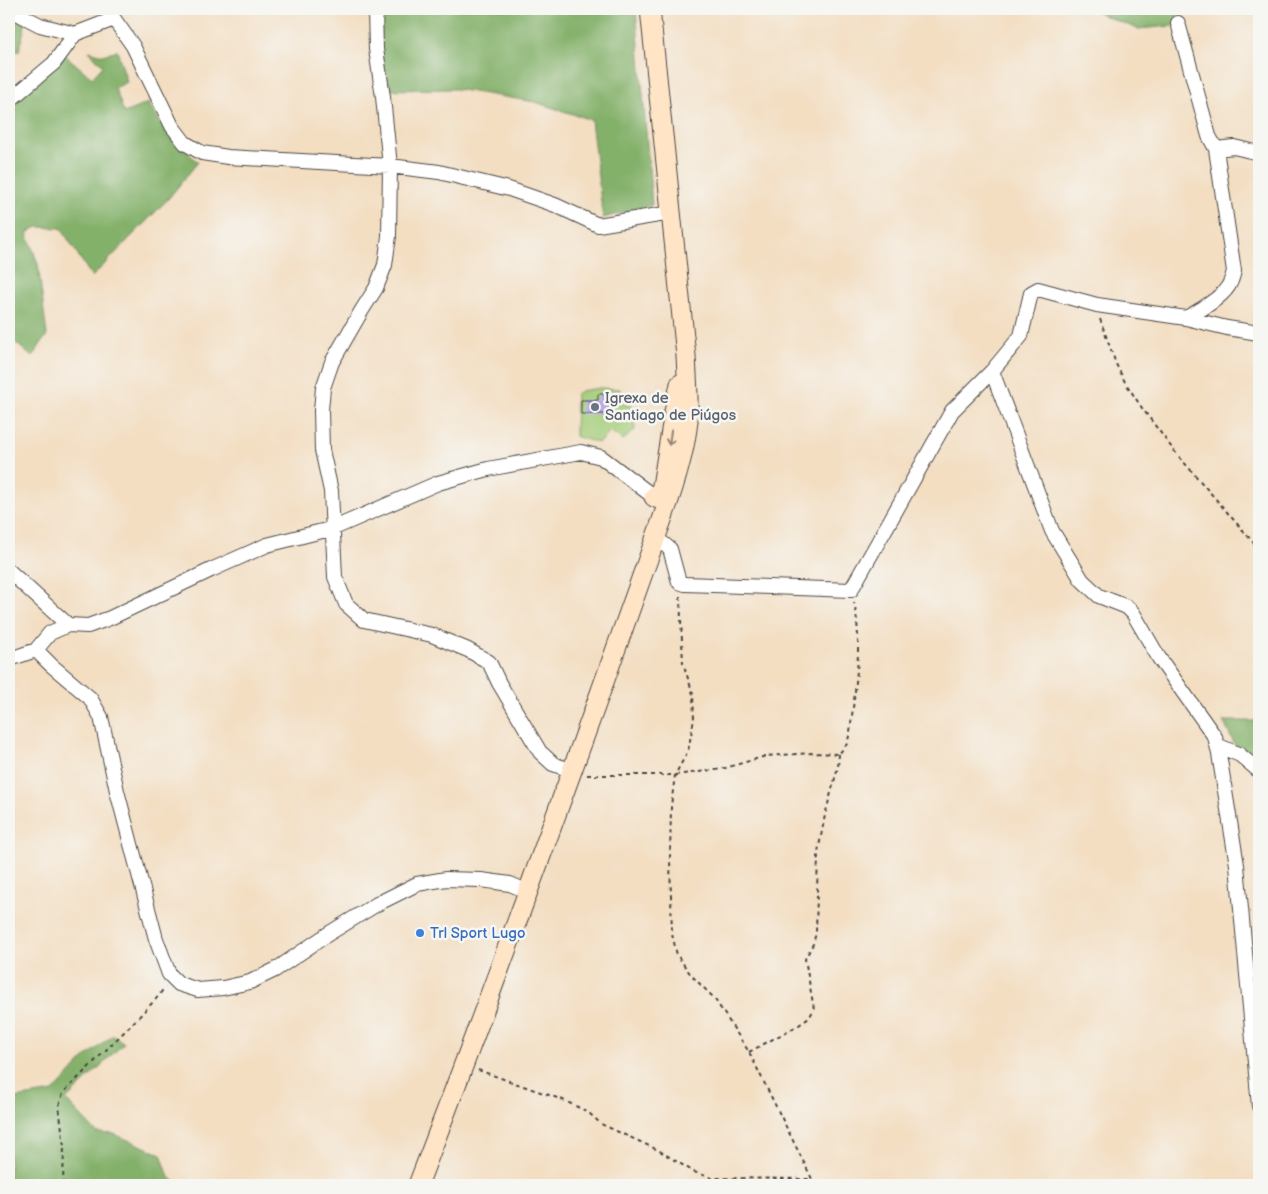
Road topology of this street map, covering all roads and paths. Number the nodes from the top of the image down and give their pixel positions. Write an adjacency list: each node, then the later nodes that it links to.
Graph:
1 (9, 9): 5 (street)
2 (375, 9): 9 (street)
3 (650, 9): 10 (main road)
4 (1178, 23): 7 (street)
5 (76, 34): 6 (street); 9 (street)
6 (9, 100)
7 (1216, 149): 8 (street); 12 (street)
8 (1259, 153)
9 (390, 166): 10 (street); 16 (street)
10 (671, 213): 15 (main road)
11 (1098, 305): 12 (street); 14 (street); 18 (path)
12 (1186, 318): 13 (street)
13 (1259, 333)
14 (992, 371): 21 (street); 25 (street)
15 (661, 500): 16 (street); 17 (main road)
16 (334, 528): 22 (street); 28 (street)
17 (656, 538): 20 (street); 28 (main road)
18 (1259, 549)
19 (9, 571): 22 (street)
20 (679, 582): 21 (street); 29 (path)
21 (852, 590): 26 (path)
22 (68, 625): 23 (street)
23 (36, 650): 24 (street); 31 (street)
24 (9, 658)
25 (1217, 745): 27 (street); 34 (street)
26 (839, 754): 29 (path); 32 (path)
27 (1259, 770)
28 (573, 771): 29 (path); 30 (main road)
29 (675, 775): 32 (path)
30 (529, 892): 31 (street); 33 (main road)
31 (173, 978): 36 (path)
32 (749, 1052): 35 (path)
33 (464, 1065): 35 (path); 37 (main road)
34 (1259, 1106)
35 (812, 1179): 38 (path)
36 (63, 1185)
37 (418, 1185)
38 (815, 1185)

